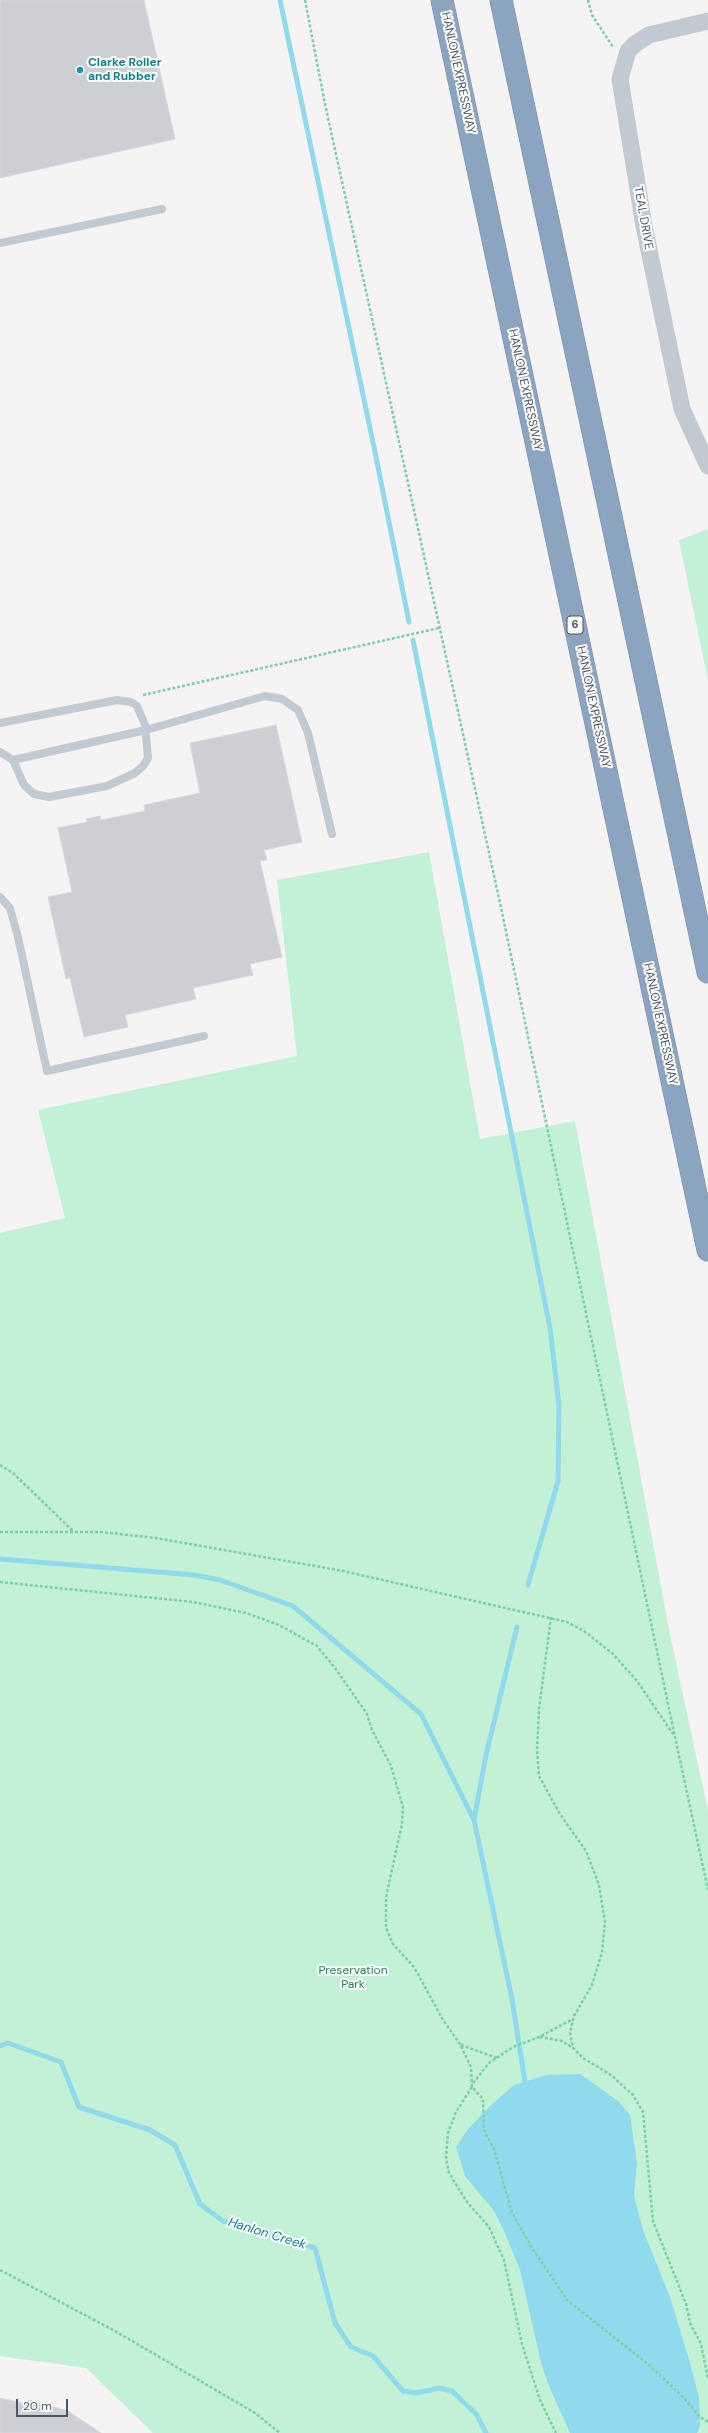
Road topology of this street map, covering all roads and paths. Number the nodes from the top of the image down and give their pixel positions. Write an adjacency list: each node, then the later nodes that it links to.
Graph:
1 (305, 0): 10 (path)
2 (442, 0): 20 (highway, HANLON EXPRESSWAY / 6)
3 (501, 0): 18 (highway)
4 (588, 0): 6 (path)
5 (708, 21): 6 (street, TEAL DRIVE)
6 (624, 62): 9 (street, TEAL DRIVE)
7 (162, 209): 8 (lane)
8 (0, 243)
9 (708, 466)
10 (439, 628): 11 (path); 26 (path)
11 (120, 700): 12 (lane); 13 (lane)
12 (0, 723)
13 (146, 730): 15 (lane); 15 (lane); 16 (lane)
14 (0, 752): 15 (lane)
15 (13, 760)
16 (332, 834)
17 (0, 897): 19 (lane)
18 (708, 972)
19 (204, 1036)
20 (708, 1250)
21 (0, 1464): 23 (path)
22 (0, 1532): 23 (path)
23 (75, 1532): 25 (path)
24 (0, 1582): 30 (path)
25 (550, 1617): 26 (path); 28 (path)
26 (675, 1738): 27 (path)
27 (708, 1890)
28 (573, 2019): 29 (path); 31 (path)
29 (539, 2037): 31 (path); 32 (path)
30 (460, 2044): 32 (path); 33 (path)
31 (573, 2048): 35 (path)
32 (498, 2058): 33 (path)
33 (472, 2085): 36 (path); 38 (path)
34 (0, 2270): 37 (path)
35 (708, 2379)
36 (708, 2422)
37 (280, 2433)
38 (556, 2433)

